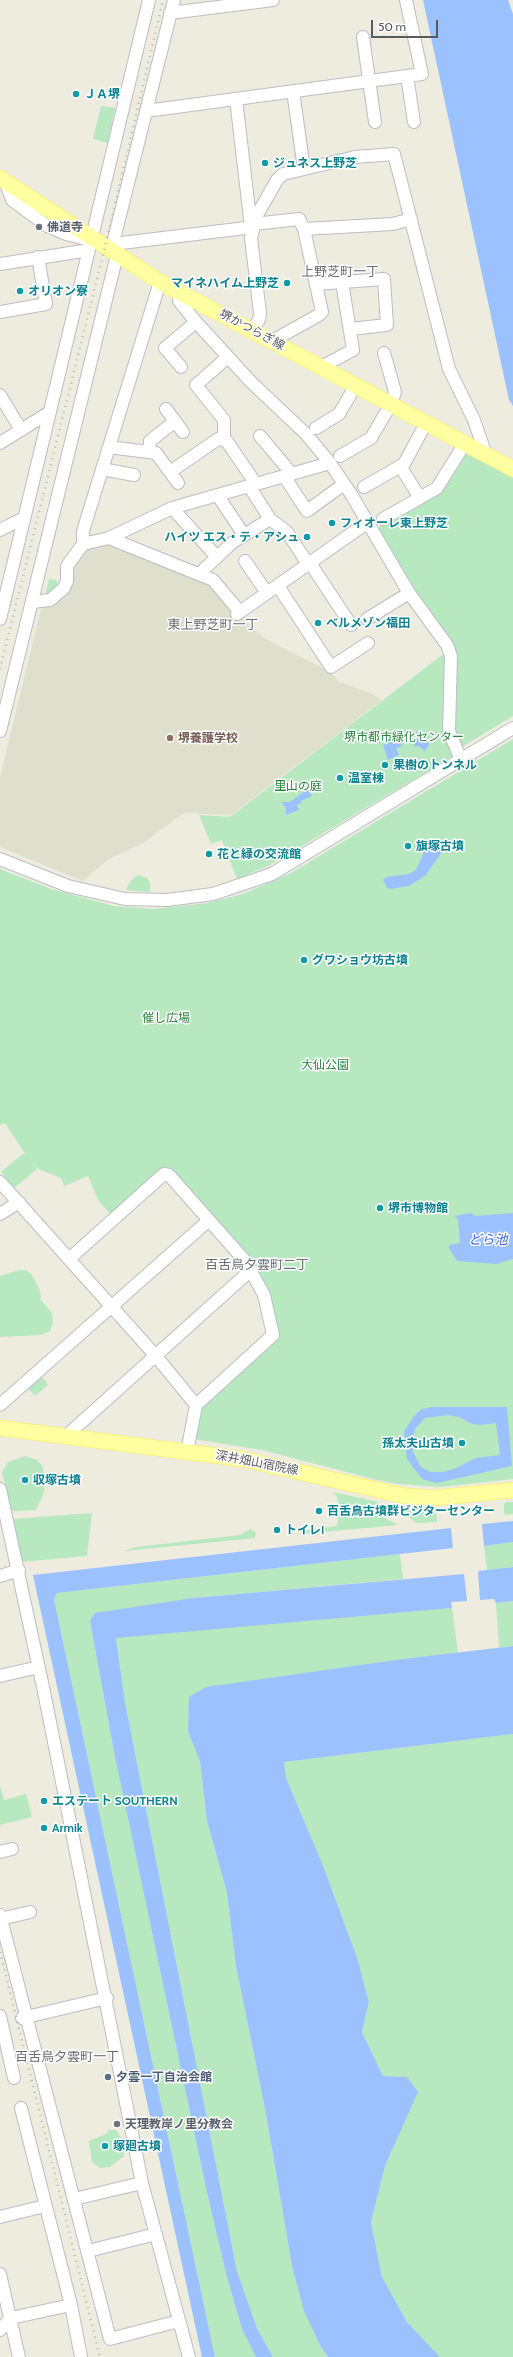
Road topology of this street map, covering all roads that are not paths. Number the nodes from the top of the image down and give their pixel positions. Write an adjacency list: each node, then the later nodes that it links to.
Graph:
1 (149, 0): 19 (street)
2 (174, 0): 5 (street)
3 (273, 0): 5 (street)
4 (406, 0): 7 (street)
5 (170, 13): 11 (street)
6 (363, 37): 8 (street)
7 (407, 76): 8 (street); 13 (street)
8 (369, 81): 9 (street); 12 (street)
9 (293, 91): 10 (street); 14 (street)
10 (236, 99): 11 (street); 17 (street)
11 (146, 111): 20 (street)
12 (375, 122)
13 (414, 122)
14 (304, 169): 16 (street); 17 (street)
15 (3, 180): 19 (main road, 堺かつらぎ線)
16 (411, 219): 18 (street); 52 (street)
17 (253, 226): 18 (street); 20 (street); 30 (street)
18 (304, 229): 25 (street)
19 (90, 244): 20 (main road, 堺かつらぎ線); 21 (street); 40 (street)
20 (114, 250): 23 (main road, 堺かつらぎ線); 82 (street)
21 (38, 257): 22 (street); 27 (street)
22 (0, 264)
23 (160, 282): 26 (main road, 堺かつらぎ線); 50 (street)
24 (342, 282): 25 (street); 29 (street); 29 (street)
25 (316, 284): 31 (street)
26 (180, 292): 28 (street); 30 (main road, 堺かつらぎ線)
27 (0, 312)
28 (196, 322): 33 (street); 34 (street)
29 (350, 329): 35 (street)
30 (252, 330): 31 (main road, 堺かつらぎ線)
31 (272, 341): 35 (main road, 堺かつらぎ線)
32 (384, 353): 38 (street)
33 (228, 357): 47 (street); 53 (street)
34 (181, 367)
35 (321, 367): 36 (main road, 堺かつらぎ線)
36 (356, 385): 38 (main road, 堺かつらぎ線); 43 (street)
37 (0, 395): 44 (street)
38 (391, 404): 42 (main road, 堺かつらぎ線); 53 (street)
39 (166, 409): 41 (street)
40 (50, 412): 44 (street); 67 (street)
41 (174, 422): 45 (street); 51 (street)
42 (426, 423): 49 (main road, 堺かつらぎ線); 54 (street)
43 (316, 428)
44 (21, 430): 48 (street)
45 (183, 432)
46 (260, 436): 59 (street)
47 (224, 440): 57 (street); 62 (street)
48 (0, 443)
49 (464, 443): 52 (main road, 堺かつらぎ線); 65 (street)
50 (109, 447): 51 (street); 55 (street)
51 (149, 451): 57 (street)
52 (486, 455): 56 (main road, 堺かつらぎ線)
53 (335, 460): 59 (street); 61 (street)
54 (400, 466): 63 (street); 65 (street)
55 (102, 469): 58 (street); 74 (street)
56 (513, 469)
57 (170, 472): 60 (street)
58 (134, 475)
59 (288, 475): 61 (street); 62 (street)
60 (178, 482)
61 (344, 484): 70 (street)
62 (252, 485): 64 (street); 68 (street)
63 (364, 487)
64 (218, 496): 66 (street); 72 (street)
65 (420, 498): 69 (street)
66 (172, 508): 73 (street); 75 (street)
67 (22, 519): 71 (street); 84 (street)
68 (270, 519): 72 (street); 77 (street)
69 (383, 519)
70 (368, 522): 77 (street); 81 (street)
71 (0, 530)
72 (244, 535): 75 (street)
73 (109, 538): 74 (street); 78 (street)
74 (83, 544): 82 (street)
75 (217, 557): 78 (street)
76 (245, 561): 80 (street)
77 (309, 564): 79 (street); 85 (street)
78 (200, 574): 80 (street)
79 (278, 586): 80 (street); 86 (street)
80 (267, 593)
81 (409, 593): 83 (street); 89 (street)
82 (32, 602): 88 (street)
83 (367, 619)
84 (0, 620)
85 (351, 625)
86 (368, 643)
87 (513, 728): 89 (street)
88 (0, 731)
89 (460, 760): 90 (street)
90 (0, 859)
91 (0, 1182): 92 (street)
92 (19, 1202): 93 (street); 95 (street)
93 (0, 1214)
94 (208, 1221): 95 (street); 96 (street); 97 (street)
95 (69, 1259): 97 (street)
96 (251, 1270): 98 (street); 99 (street)
97 (111, 1306): 98 (street); 100 (street)
98 (155, 1355): 99 (street); 102 (street)
99 (196, 1404): 103 (street)
100 (0, 1405)
101 (0, 1428): 102 (main road, 深井畑山宿院線)
102 (65, 1437): 103 (main road, 深井畑山宿院線)
103 (187, 1452): 105 (main road, 深井畑山宿院線)
104 (0, 1489): 106 (street)
105 (513, 1490)
106 (19, 1570): 107 (street); 108 (street)
107 (0, 1576)
108 (39, 1667): 109 (street); 114 (street)
109 (0, 1676)
110 (12, 1849): 111 (street)
111 (0, 1852)
112 (30, 1912): 113 (street)
113 (0, 1917): 115 (street)
114 (107, 1998): 115 (street); 119 (street)
115 (24, 2017): 120 (street)
116 (2, 2021): 117 (street)
117 (14, 2078)
118 (22, 2108): 121 (street)
119 (142, 2182): 120 (street); 123 (street)
120 (74, 2199): 124 (street)
121 (45, 2206): 122 (street); 127 (street)
122 (0, 2217)
123 (156, 2234): 124 (street); 129 (street)
124 (88, 2251): 129 (street)
125 (0, 2274): 126 (street)
126 (3, 2294): 128 (street)
127 (70, 2305): 128 (street); 132 (street)
128 (11, 2318): 130 (street); 131 (street)
129 (179, 2321): 133 (street)
130 (0, 2330)
131 (19, 2357)
132 (81, 2357)
133 (189, 2357)

